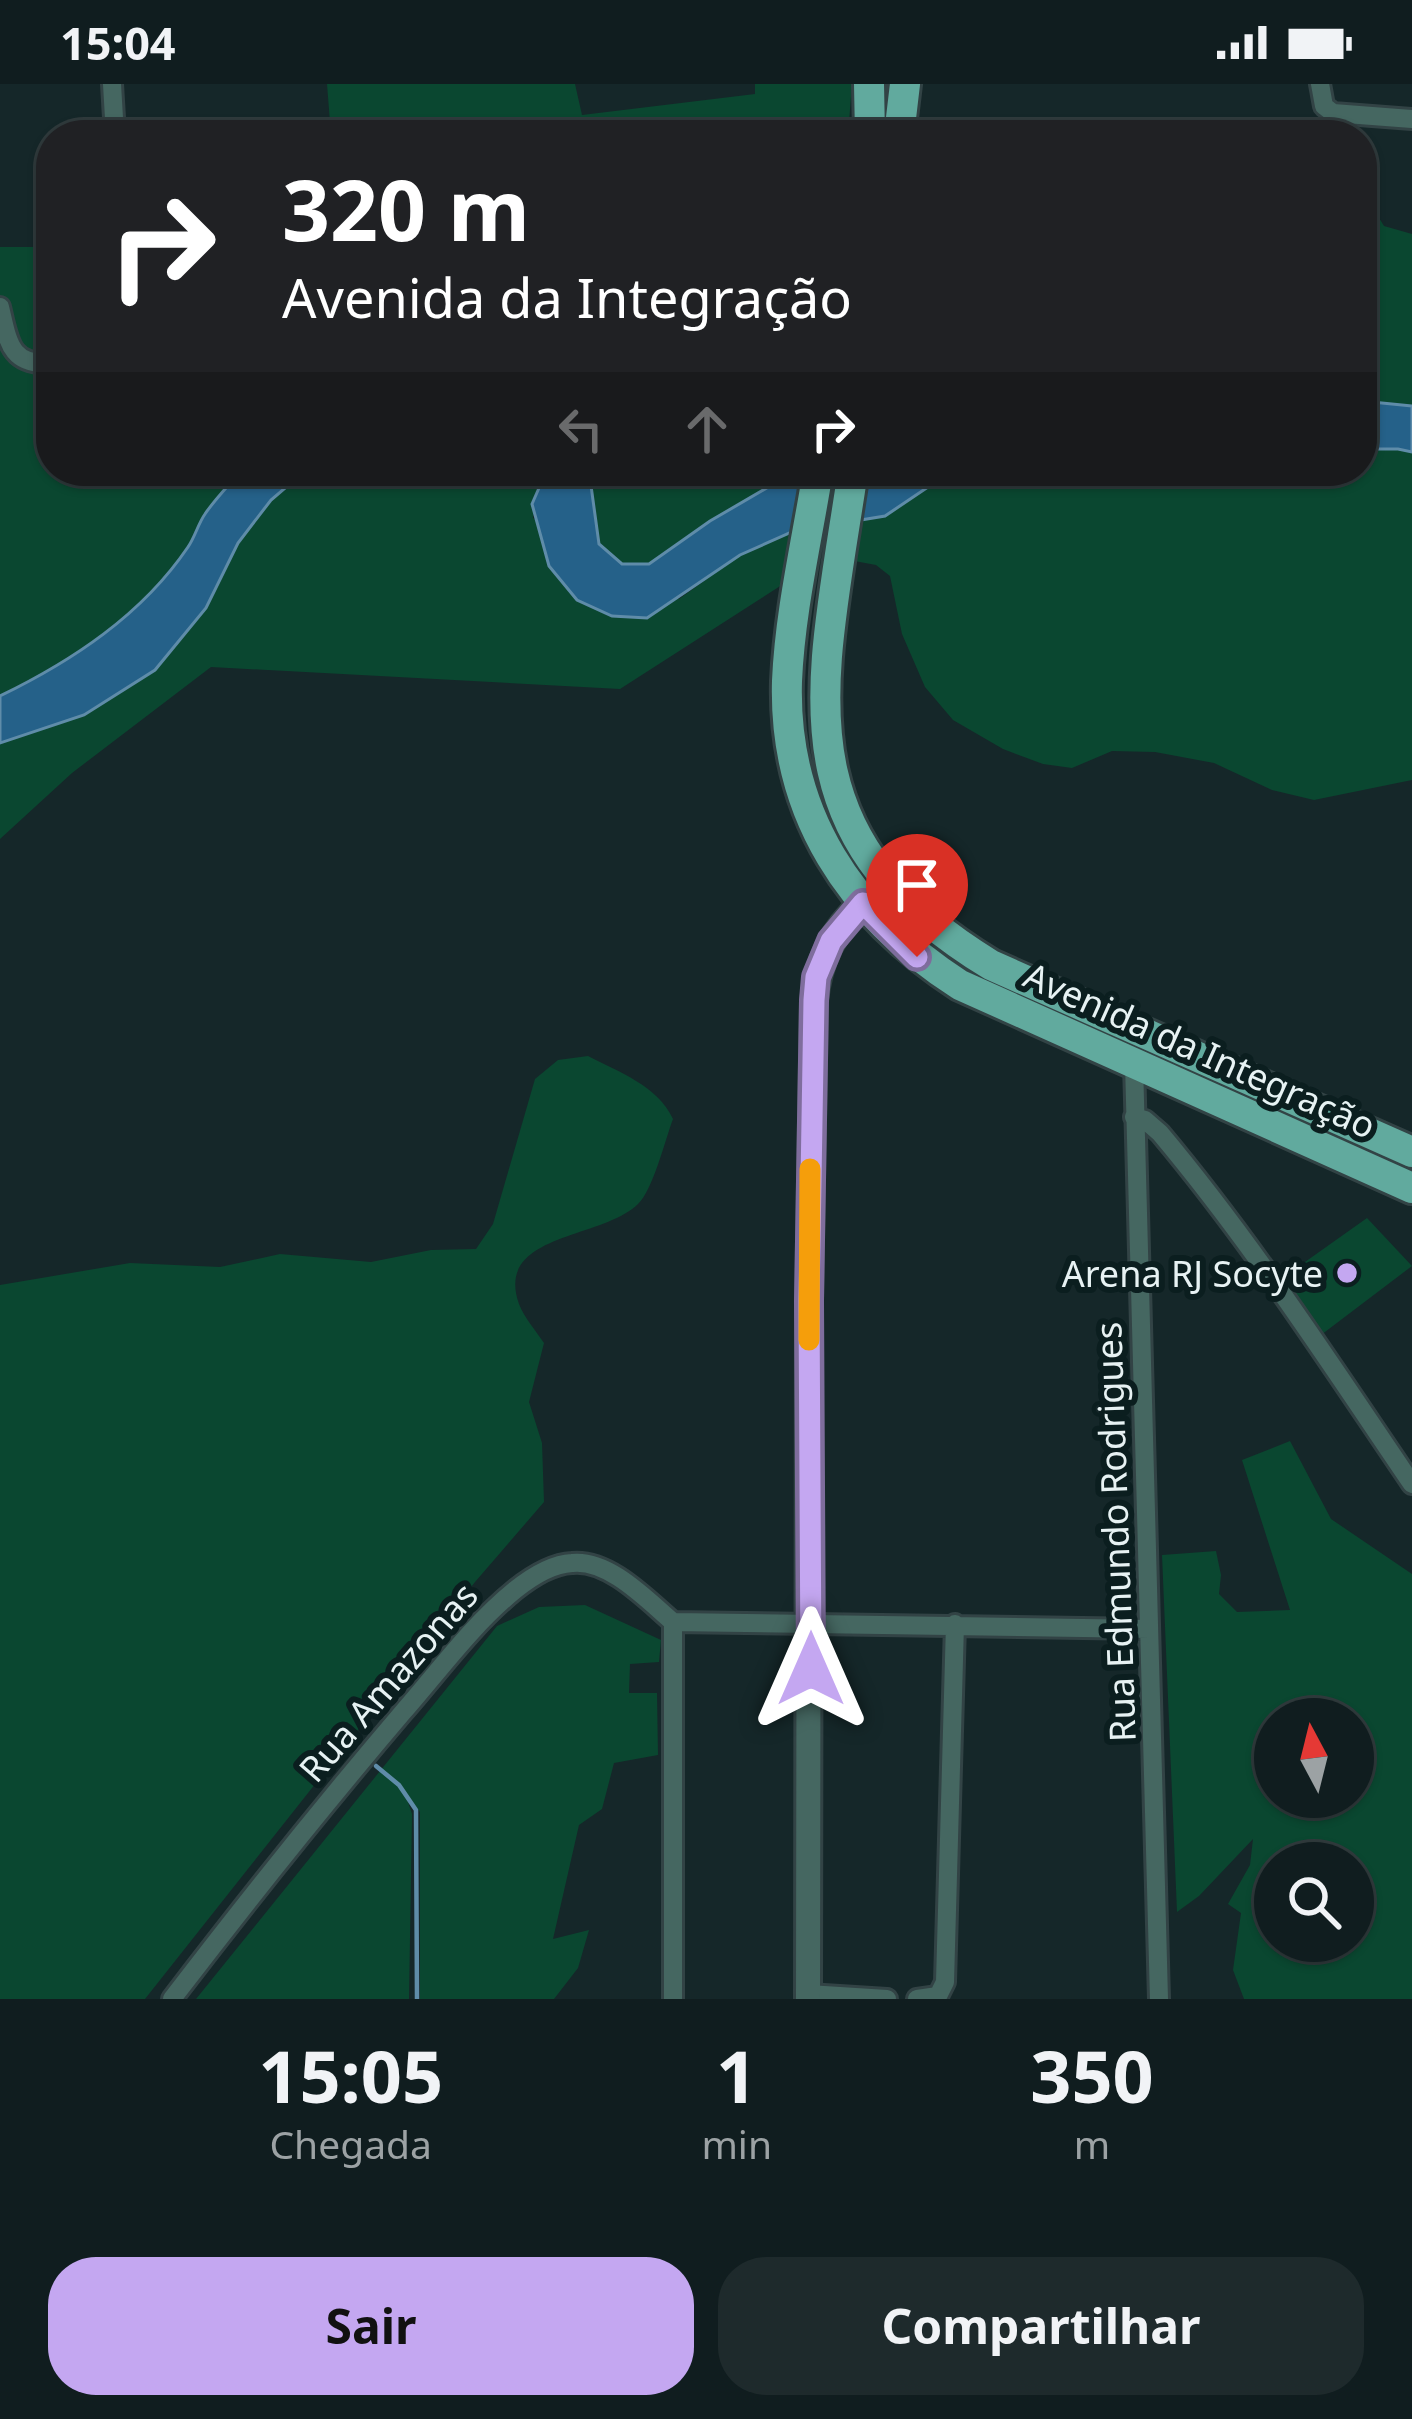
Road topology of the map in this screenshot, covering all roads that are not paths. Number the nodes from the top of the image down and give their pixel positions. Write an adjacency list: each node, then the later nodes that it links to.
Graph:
1 (112, 84): 6 (street)
2 (869, 84): 7 (main road)
3 (905, 84): 8 (main road)
4 (1320, 84): 5 (street)
5 (1412, 119)
6 (114, 120)
7 (870, 120)
8 (901, 120)
9 (0, 307): 10 (street)
10 (36, 363)
11 (816, 486): 13 (main road, Avenida da Integração)
12 (851, 486): 14 (main road, Avenida da Integração)
13 (863, 903): 14 (main road, Avenida da Integração); 21 (street)
14 (1082, 1022): 15 (main road, Avenida da Integração); 17 (main road, Avenida da Integração)
15 (1134, 1063): 16 (street, Rua Edmundo Rodrigues); 18 (main road, Avenida da Integração)
16 (1134, 1118): 19 (street); 23 (street, Rua Edmundo Rodrigues)
17 (1412, 1152)
18 (1412, 1188)
19 (1412, 1484)
20 (674, 1622): 21 (street); 25 (street, Rua Amazonas); 26 (street)
21 (812, 1623): 22 (street); 24 (street)
22 (955, 1624): 23 (street); 28 (street)
23 (1149, 1629): 29 (street, Rua Edmundo Rodrigues)
24 (808, 1996): 27 (street)
25 (172, 1999)
26 (673, 1999)
27 (887, 1999)
28 (917, 1999)
29 (1159, 1999)

